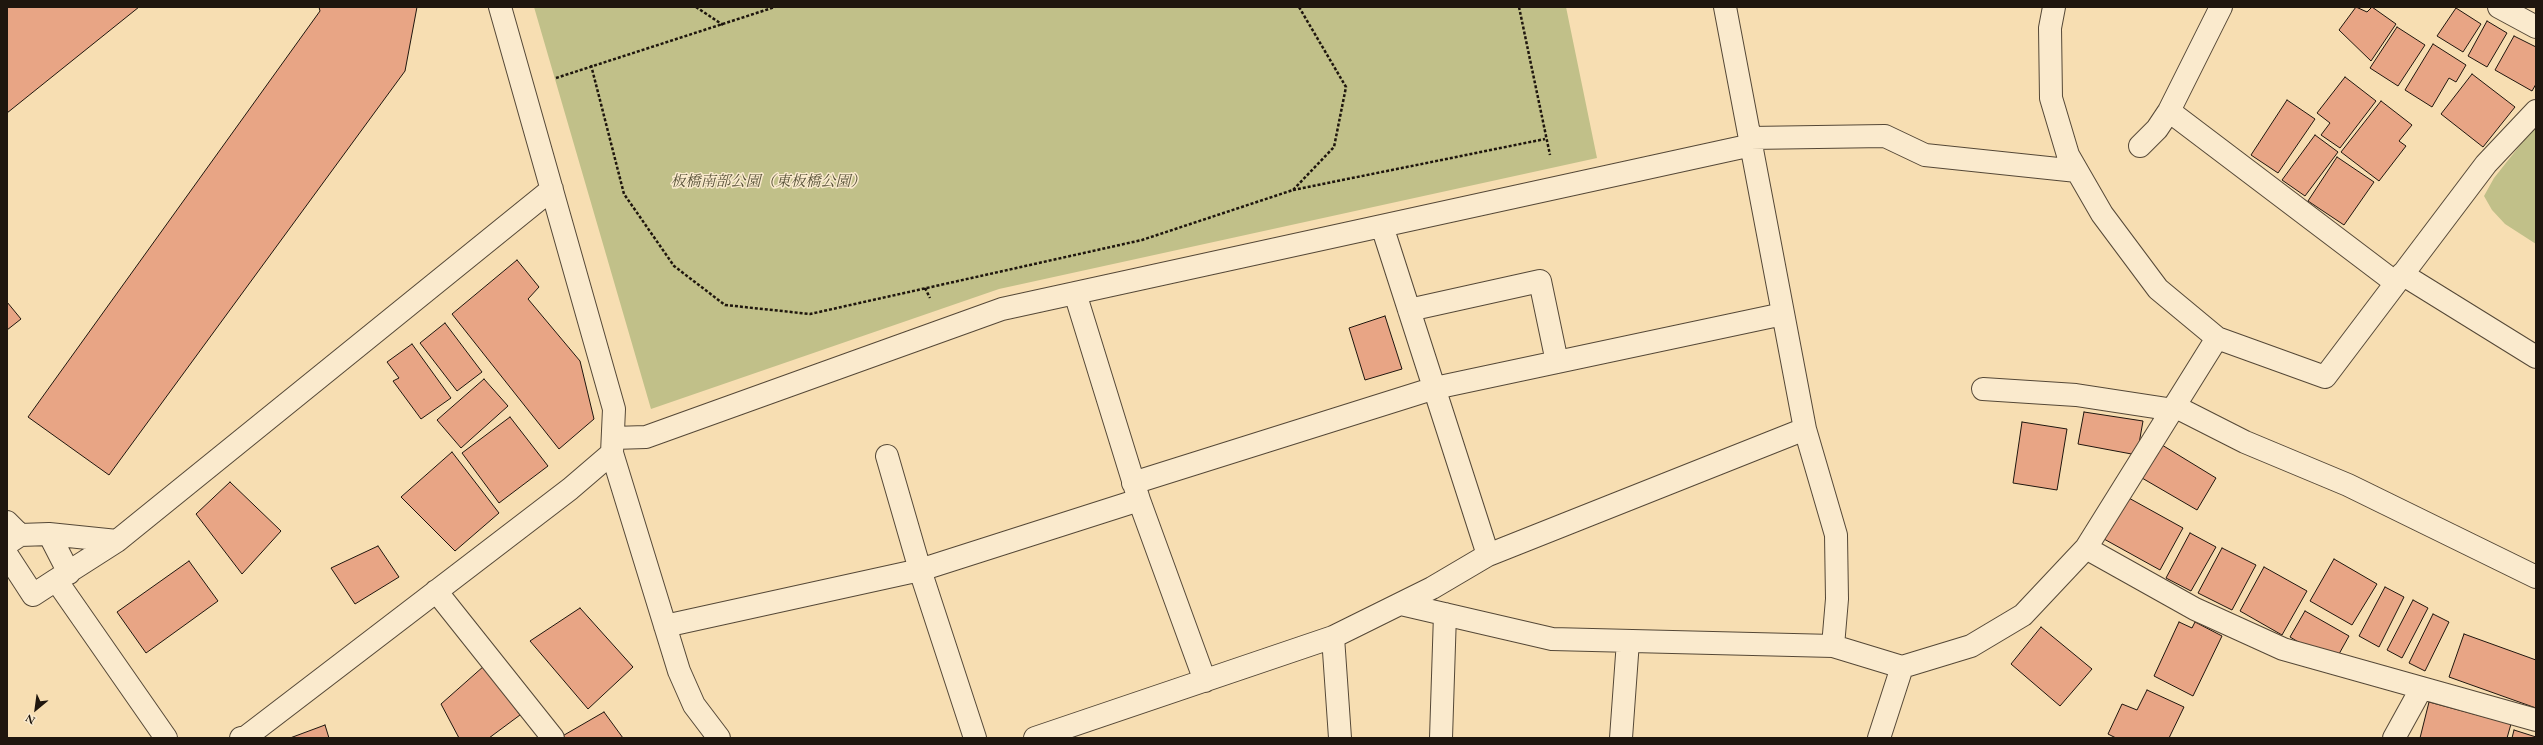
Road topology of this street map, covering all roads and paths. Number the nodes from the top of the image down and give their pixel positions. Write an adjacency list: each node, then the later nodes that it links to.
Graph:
1 (500, 7): 13 (street)
2 (696, 7): 10 (path)
3 (775, 7): 10 (path)
4 (1299, 7): 22 (path)
5 (1519, 7): 16 (path)
6 (1725, 7): 17 (street)
7 (2054, 7): 19 (street)
8 (2222, 7): 14 (street)
9 (2499, 7): 11 (street)
10 (723, 25): 12 (path)
11 (2536, 27)
12 (591, 65): 13 (path); 22 (path)
13 (523, 90): 21 (street)
14 (2169, 111): 18 (street); 24 (street)
15 (2536, 111): 24 (street)
16 (1545, 139): 20 (path); 22 (path)
17 (1751, 141): 19 (street); 20 (street); 27 (street)
18 (2140, 146)
19 (2077, 171): 28 (street)
20 (1560, 187): 23 (street)
21 (552, 189): 35 (street); 40 (street)
22 (1293, 190)
23 (1382, 226): 25 (street); 26 (street)
24 (2399, 279): 28 (street); 29 (street)
25 (1075, 293): 35 (street); 37 (street)
26 (1409, 310): 30 (street); 31 (street)
27 (1783, 314): 30 (street); 34 (street)
28 (2217, 338): 33 (street)
29 (2536, 357)
30 (1557, 362): 31 (street)
31 (1435, 388): 37 (street); 43 (street)
32 (1983, 389): 33 (street)
33 (2175, 409): 41 (street); 46 (street)
34 (1805, 429): 43 (street); 53 (street)
35 (613, 445): 47 (street); 50 (street)
36 (887, 456): 44 (street)
37 (1136, 492): 44 (street); 55 (street)
38 (11, 534): 39 (street)
39 (49, 534): 40 (street); 45 (street)
40 (117, 541): 45 (street)
41 (2086, 548): 54 (street); 56 (street)
42 (7, 555): 45 (street)
43 (1488, 555): 48 (street)
44 (920, 570): 50 (street); 62 (street)
45 (63, 576): 58 (street)
46 (2536, 577)
47 (436, 591): 59 (street); 60 (street)
48 (1401, 604): 49 (street); 51 (street)
49 (1445, 614): 52 (street); 65 (street)
50 (665, 626): 61 (street)
51 (1333, 637): 55 (street); 64 (street)
52 (1628, 641): 53 (street); 66 (street)
53 (1833, 646): 54 (street)
54 (1902, 667): 67 (street)
55 (1205, 681): 63 (street)
56 (2421, 689): 57 (street); 68 (street)
57 (2536, 720)
58 (166, 738)
59 (241, 738)
60 (553, 738)
61 (719, 738)
62 (975, 738)
63 (1035, 738)
64 (1340, 738)
65 (1441, 738)
66 (1621, 738)
67 (1879, 738)
68 (2394, 738)

